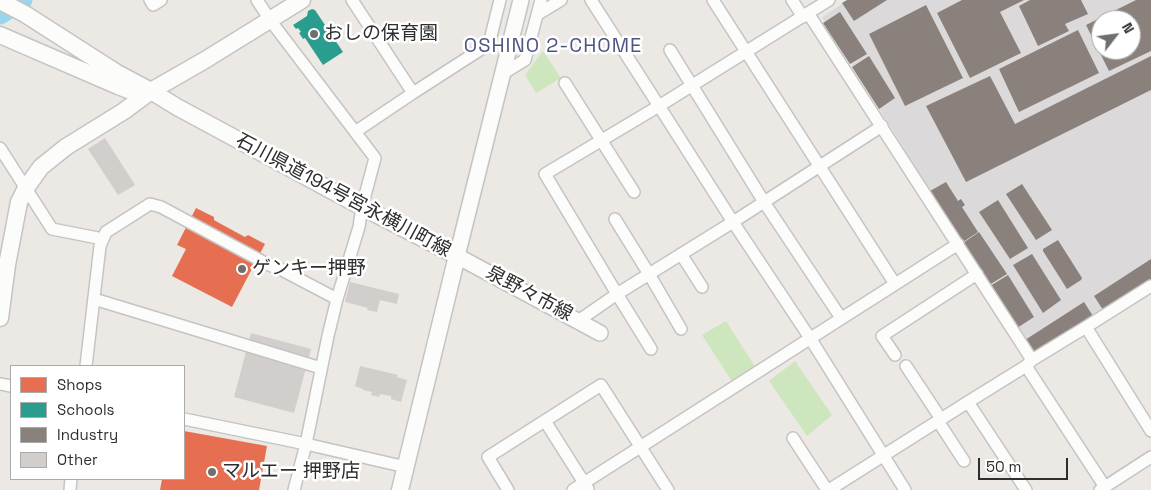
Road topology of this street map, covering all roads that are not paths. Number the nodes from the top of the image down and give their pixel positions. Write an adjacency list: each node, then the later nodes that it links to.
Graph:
1 (150, 0): 2 (street)
2 (161, 0)
3 (257, 0): 17 (street)
4 (302, 0): 17 (main road)
5 (352, 0): 27 (street)
6 (500, 0): 19 (street)
7 (521, 0): 22 (street)
8 (541, 0): 15 (street)
9 (561, 0): 15 (street)
10 (591, 0): 28 (street)
11 (713, 0): 21 (street)
12 (792, 0): 16 (street)
13 (829, 0): 16 (street)
14 (0, 1): 26 (main road, 石川県道194号宮永横川町線)
15 (538, 14): 23 (street)
16 (806, 15): 21 (street); 29 (street)
17 (270, 20): 26 (main road); 30 (street)
18 (0, 35): 26 (main road, 石川県道194号宮永横川町線)
19 (489, 44): 22 (street); 27 (street)
20 (670, 50): 25 (street)
21 (746, 52): 25 (street); 33 (street)
22 (508, 54): 23 (street)
23 (502, 74): 43 (street)
24 (565, 83): 31 (street)
25 (692, 86): 28 (street); 36 (street)
26 (151, 90): 34 (main road); 37 (main road, 石川県道194号宮永横川町線)
27 (413, 93): 30 (street)
28 (659, 106): 31 (street); 39 (street)
29 (882, 126): 33 (street); 41 (street)
30 (355, 132): 37 (street)
31 (602, 140): 35 (street); 49 (street)
32 (0, 148): 34 (street)
33 (819, 166): 36 (street); 46 (street)
34 (26, 188): 40 (street); 52 (main road)
35 (634, 192)
36 (764, 202): 39 (street); 53 (street)
37 (362, 207): 43 (main road, 石川県道194号宮永横川町線); 51 (street)
38 (615, 219): 44 (street)
39 (733, 222): 42 (street); 58 (street)
40 (103, 238): 50 (street); 51 (street)
41 (958, 244): 45 (street); 46 (street)
42 (681, 254): 44 (street); 47 (street)
43 (458, 256): 54 (street, 泉野々市線); 76 (main road, 石川県道194号宮永横川町線)
44 (649, 274): 49 (street); 56 (street)
45 (977, 274): 60 (street); 61 (street)
46 (895, 284): 53 (street)
47 (702, 286)
48 (1151, 286): 55 (street)
49 (617, 294): 54 (street); 59 (street)
50 (94, 299): 62 (street); 64 (street)
51 (337, 299): 64 (street)
52 (0, 318)
53 (841, 318): 58 (street)
54 (578, 320): 57 (street, 泉野々市線)
55 (1086, 328): 61 (street); 69 (street)
56 (682, 329)
57 (600, 333)
58 (810, 338): 72 (street); 73 (street)
59 (651, 349)
60 (895, 355)
61 (1029, 363): 65 (street); 78 (street)
62 (86, 365)
63 (906, 366): 67 (street)
64 (321, 368): 71 (street)
65 (968, 402): 67 (street); 86 (street)
66 (185, 419): 71 (street)
67 (939, 420): 73 (street); 75 (street)
68 (545, 421): 72 (street); 77 (street); 81 (street)
69 (1151, 431)
70 (793, 438): 84 (street)
71 (306, 444): 76 (street); 79 (street)
72 (642, 447): 77 (street); 83 (street)
73 (883, 455): 84 (street); 85 (street)
74 (1151, 457): 78 (street)
75 (964, 461)
76 (406, 467): 80 (main road, 石川県道194号宮永横川町線)
77 (586, 487): 82 (street)
78 (1102, 488)
79 (294, 490)
80 (400, 490)
81 (508, 490)
82 (573, 490)
83 (668, 490)
84 (828, 490)
85 (905, 490)
86 (1026, 490)

